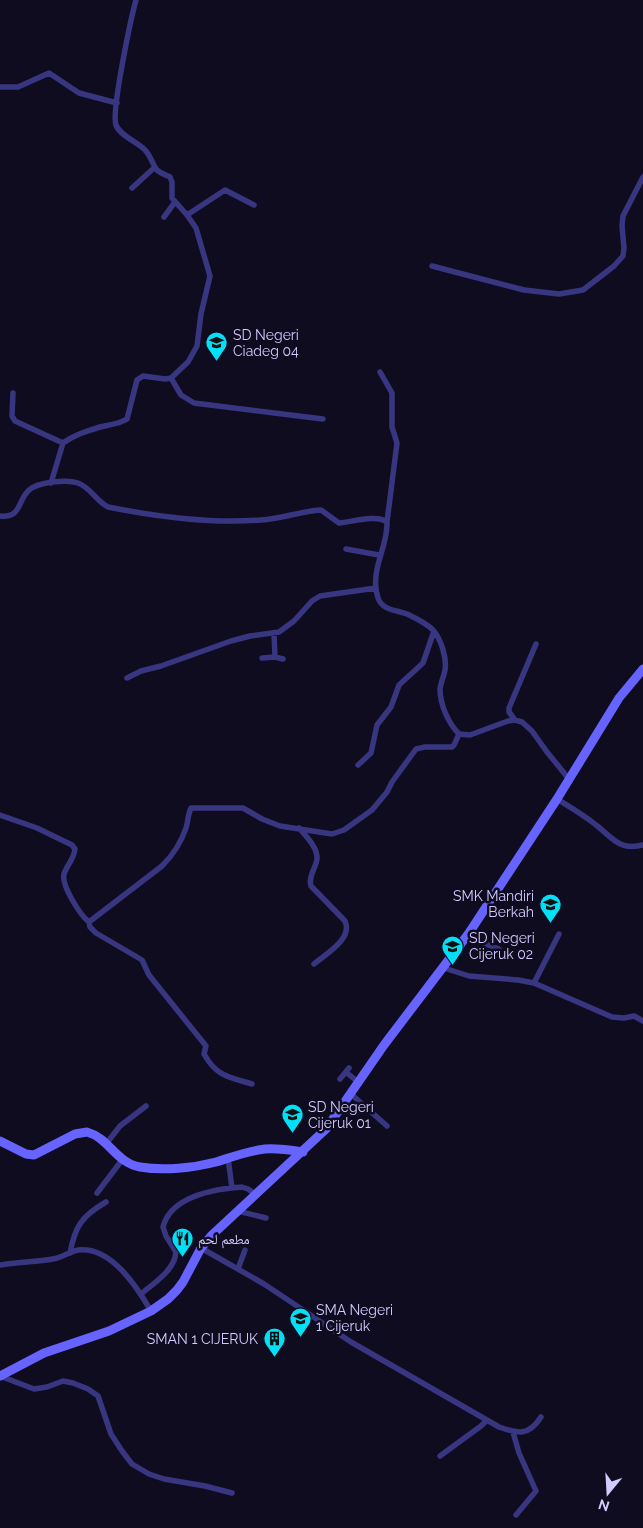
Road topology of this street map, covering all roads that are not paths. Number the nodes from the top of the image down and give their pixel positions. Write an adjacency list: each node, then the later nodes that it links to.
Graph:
1 (136, 0): 3 (street)
2 (0, 87): 3 (street)
3 (117, 103): 4 (street)
4 (155, 168): 6 (street); 7 (street)
5 (643, 177): 11 (street)
6 (132, 188)
7 (175, 202): 9 (street); 10 (street)
8 (254, 205): 9 (street)
9 (188, 215): 13 (street)
10 (164, 217)
11 (432, 266)
12 (380, 372): 19 (street)
13 (171, 378): 15 (street); 16 (street)
14 (13, 393): 16 (street)
15 (323, 419)
16 (63, 443): 17 (street)
17 (51, 483): 18 (street); 19 (street)
18 (0, 516)
19 (387, 522): 21 (street)
20 (346, 549): 21 (street)
21 (379, 555): 22 (street)
22 (376, 588): 23 (street); 24 (street)
23 (434, 631): 32 (street); 33 (street)
24 (274, 633): 26 (street); 30 (street)
25 (536, 644): 31 (street)
26 (275, 657): 27 (street); 28 (street)
27 (262, 658)
28 (283, 660)
29 (643, 669): 34 (main road)
30 (127, 678)
31 (515, 720): 32 (street); 34 (street)
32 (459, 734): 37 (street)
33 (358, 765)
34 (570, 779): 35 (main road)
35 (557, 799): 38 (street); 41 (main road)
36 (0, 815): 39 (street)
37 (299, 828): 39 (street); 43 (street)
38 (643, 846)
39 (89, 922): 49 (street)
40 (559, 934): 45 (street)
41 (466, 937): 42 (street); 44 (main road)
42 (499, 949)
43 (314, 964)
44 (444, 968): 45 (street); 48 (main road)
45 (534, 984): 46 (street)
46 (643, 1021)
47 (340, 1079): 48 (street)
48 (359, 1083): 50 (main road)
49 (252, 1084)
50 (351, 1094): 52 (street); 55 (main road)
51 (146, 1106): 53 (street)
52 (387, 1126)
53 (100, 1139): 54 (main road); 57 (main road)
54 (0, 1141)
55 (303, 1152): 56 (main road); 60 (main road)
56 (228, 1158): 57 (main road); 58 (street)
57 (122, 1160): 59 (street)
58 (232, 1188): 60 (street); 69 (street)
59 (97, 1193)
60 (255, 1194): 62 (main road)
61 (106, 1202): 66 (street)
62 (238, 1211): 63 (street); 64 (main road)
63 (266, 1218)
64 (200, 1248): 68 (street); 70 (main road)
65 (245, 1250): 68 (street)
66 (70, 1252): 67 (street); 69 (street)
67 (0, 1265)
68 (238, 1269): 73 (street)
69 (141, 1294): 70 (street)
70 (152, 1311): 71 (main road)
71 (0, 1376): 76 (street)
72 (541, 1417): 74 (street)
73 (487, 1420): 74 (street); 75 (street)
74 (512, 1432): 77 (street)
75 (440, 1456)
76 (232, 1492)
77 (516, 1515)

